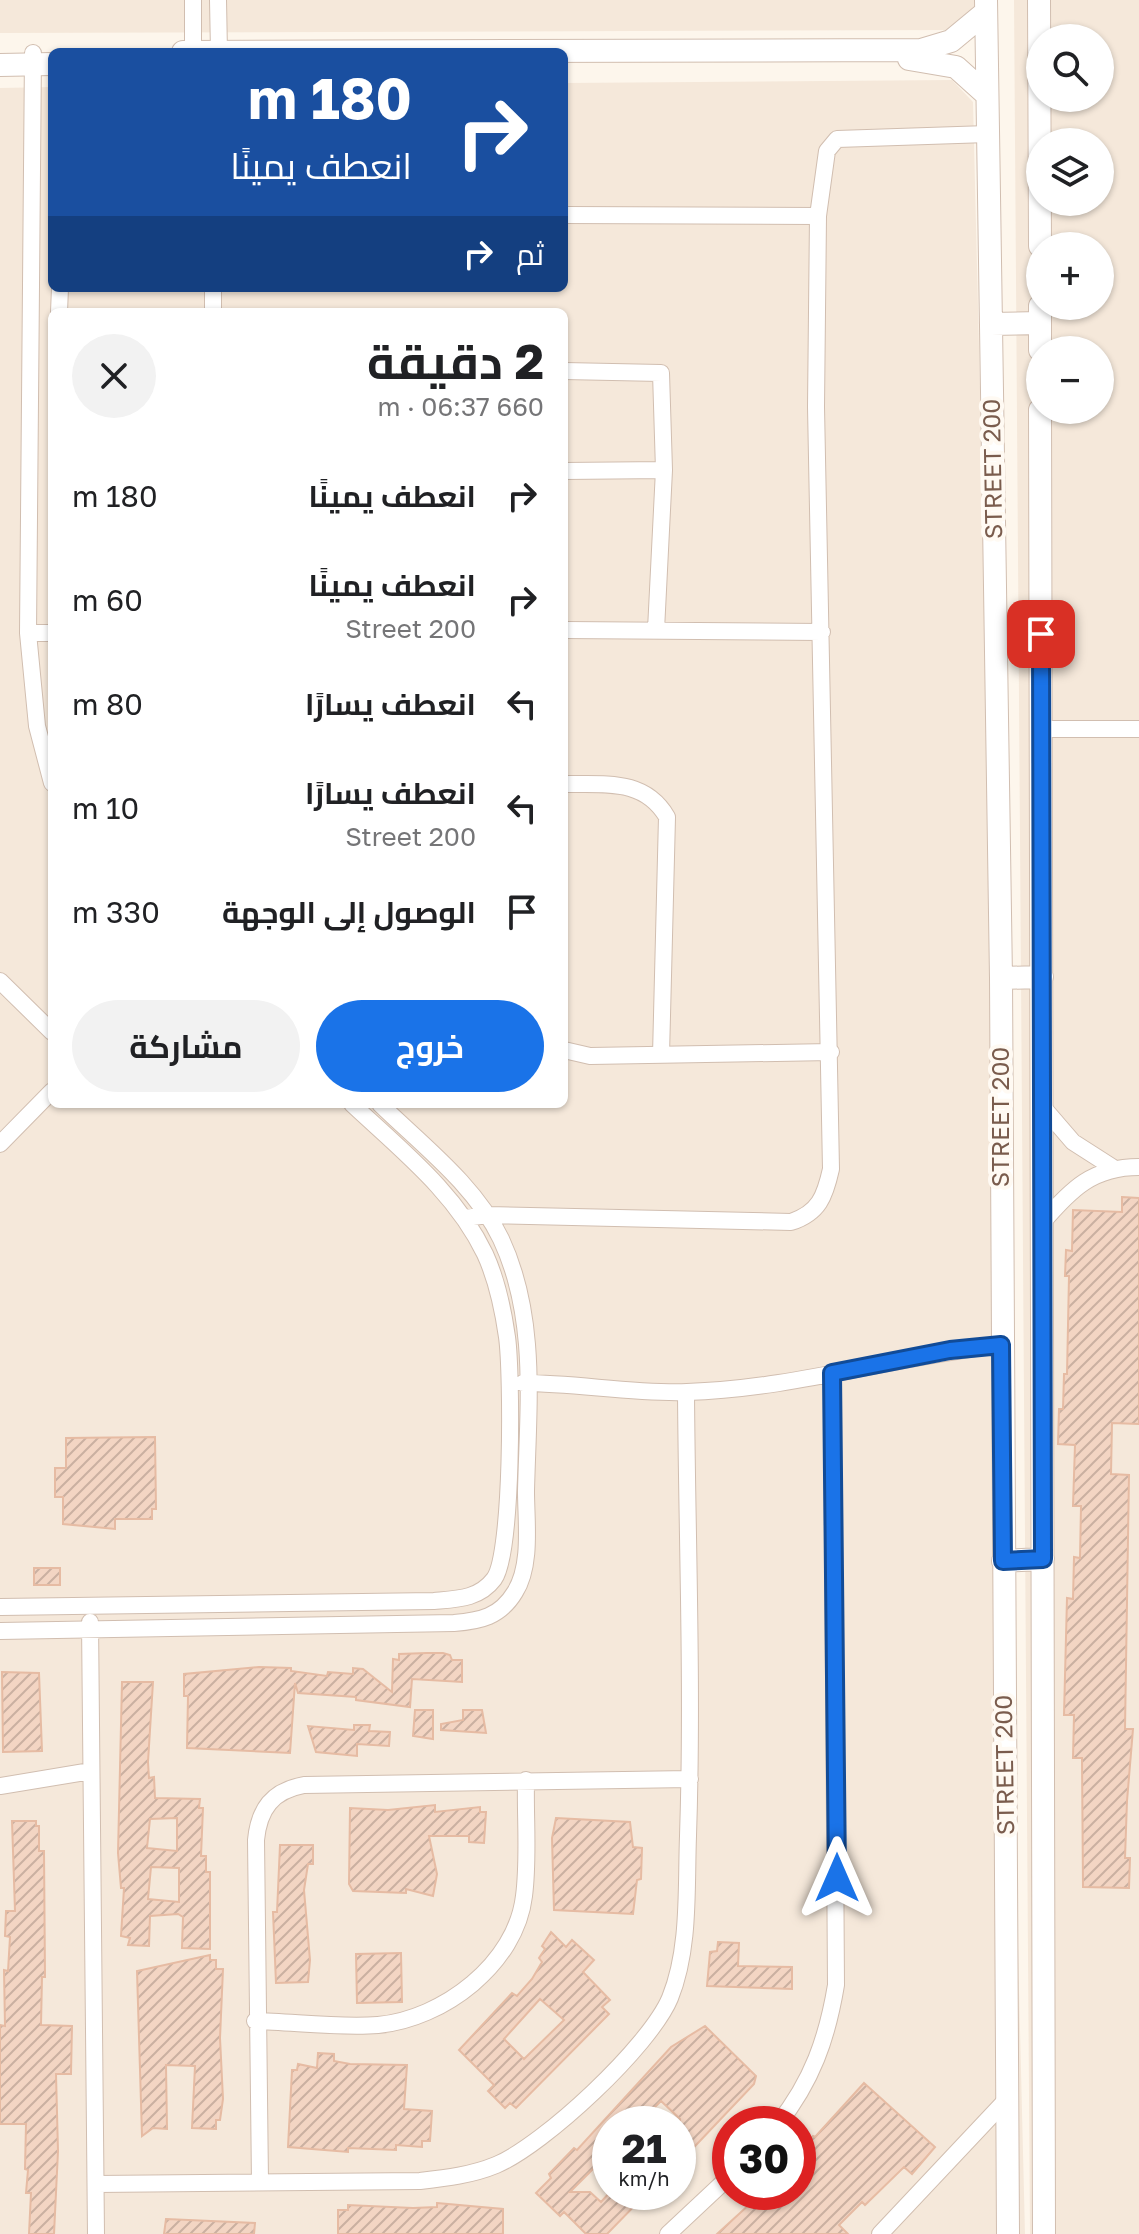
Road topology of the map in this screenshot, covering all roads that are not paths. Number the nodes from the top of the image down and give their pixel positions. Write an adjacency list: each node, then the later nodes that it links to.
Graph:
1 (193, 0): 5 (street)
2 (218, 0): 6 (street)
3 (1039, 0): 16 (street)
4 (986, 6): 7 (street); 12 (street, STREET 200)
5 (193, 48)
6 (219, 48)
7 (568, 51)
8 (0, 53): 9 (street)
9 (43, 58): 11 (street); 26 (street)
10 (568, 62): 12 (street)
11 (0, 65)
12 (986, 94): 13 (street, STREET 200)
13 (988, 134): 15 (street); 18 (street, STREET 200)
14 (568, 215): 15 (street)
15 (818, 216): 25 (street)
16 (1040, 232)
17 (1026, 318): 18 (street)
18 (991, 324): 33 (street, STREET 200)
19 (568, 371): 21 (street)
20 (1040, 424): 28 (street, STREET 200)
21 (664, 470): 22 (street); 24 (street)
22 (568, 471)
23 (568, 630): 24 (street)
24 (656, 630): 25 (street)
25 (822, 632): 37 (street)
26 (28, 633): 27 (street); 30 (street)
27 (48, 634)
28 (1041, 729): 29 (street); 32 (street, STREET 200)
29 (1139, 729)
30 (48, 768)
31 (568, 784): 38 (street)
32 (1042, 977): 33 (street); 40 (street, STREET 200)
33 (1001, 978): 49 (street, STREET 200)
34 (0, 981): 35 (street)
35 (48, 1028)
36 (568, 1051): 38 (street)
37 (831, 1052): 38 (street); 46 (street)
38 (661, 1055)
39 (48, 1095): 43 (street)
40 (1042, 1106): 44 (street); 48 (street, STREET 200)
41 (356, 1108): 47 (street)
42 (384, 1108): 46 (street)
43 (0, 1144)
44 (1112, 1167): 45 (street); 48 (street)
45 (1139, 1167)
46 (488, 1215): 47 (street); 52 (street)
47 (465, 1218): 51 (street)
48 (1042, 1223): 54 (street, STREET 200)
49 (1001, 1345): 50 (street); 55 (street, STREET 200)
50 (832, 1373): 53 (street); 66 (street)
51 (508, 1383): 52 (street); 57 (street)
52 (531, 1383): 53 (street); 58 (street)
53 (686, 1393): 61 (street)
54 (1043, 1559): 55 (street); 74 (street, STREET 200)
55 (1003, 1561): 65 (street, STREET 200)
56 (0, 1607): 57 (street)
57 (89, 1608): 58 (street)
58 (91, 1630): 59 (street); 60 (street)
59 (0, 1631)
60 (91, 1771): 63 (street); 68 (street)
61 (690, 1779): 62 (street); 67 (street)
62 (526, 1780): 64 (street); 64 (street)
63 (0, 1786)
64 (255, 2021): 67 (street)
65 (1008, 2098): 72 (street); 73 (street, STREET 200)
66 (790, 2106)
67 (260, 2182): 68 (street)
68 (96, 2184): 70 (street)
69 (712, 2193): 71 (street)
70 (96, 2234)
71 (668, 2234)
72 (880, 2234)
73 (1008, 2234)
74 (1044, 2234)

